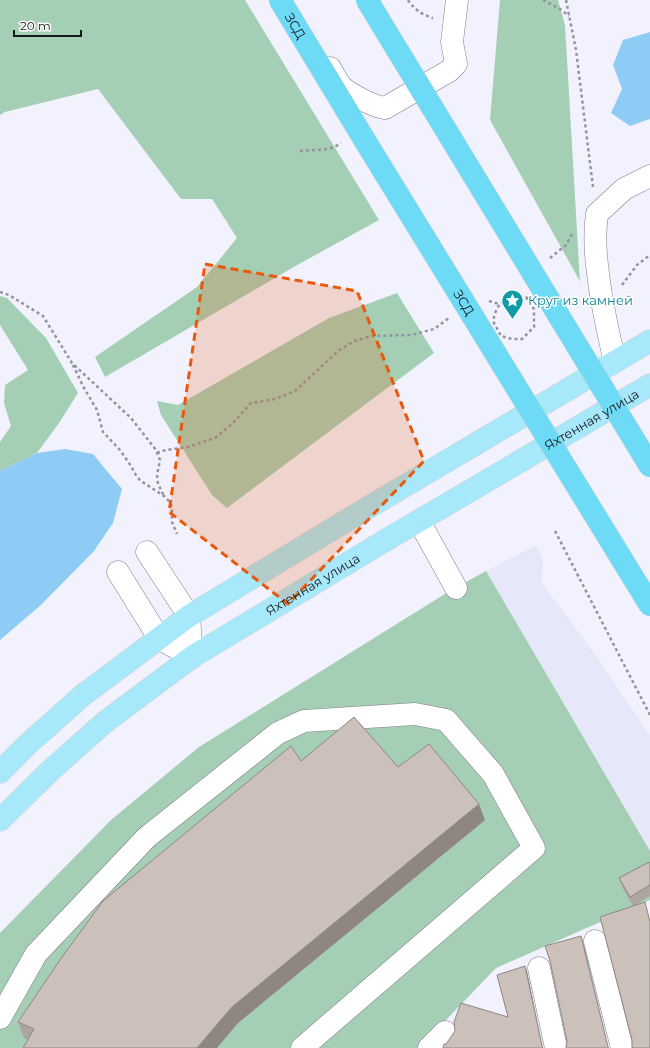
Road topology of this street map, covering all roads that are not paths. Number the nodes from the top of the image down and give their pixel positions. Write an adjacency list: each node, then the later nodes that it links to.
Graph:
1 (280, 0): 14 (highway, ЗСД, bridge)
2 (289, 0): 4 (lane)
3 (368, 0): 9 (highway, bridge)
4 (457, 7)
5 (650, 176): 7 (lane)
6 (650, 341): 7 (main road)
7 (615, 361): 15 (main road)
8 (650, 385): 10 (main road, Яхтенная улица)
9 (650, 466)
10 (420, 521): 13 (lane); 17 (main road, Яхтенная улица)
11 (147, 552): 15 (lane)
12 (118, 572): 16 (lane)
13 (456, 588)
14 (650, 604)
15 (190, 616): 16 (main road); 17 (lane)
16 (159, 638): 17 (lane); 18 (main road)
17 (192, 657): 19 (main road, Яхтенная улица)
18 (0, 772)
19 (0, 820)
20 (595, 941): 27 (lane)
21 (539, 968): 26 (lane)
22 (0, 1018): 24 (lane)
23 (445, 1032): 25 (lane)
24 (302, 1048)
25 (429, 1048)
26 (556, 1048)
27 (622, 1048)

